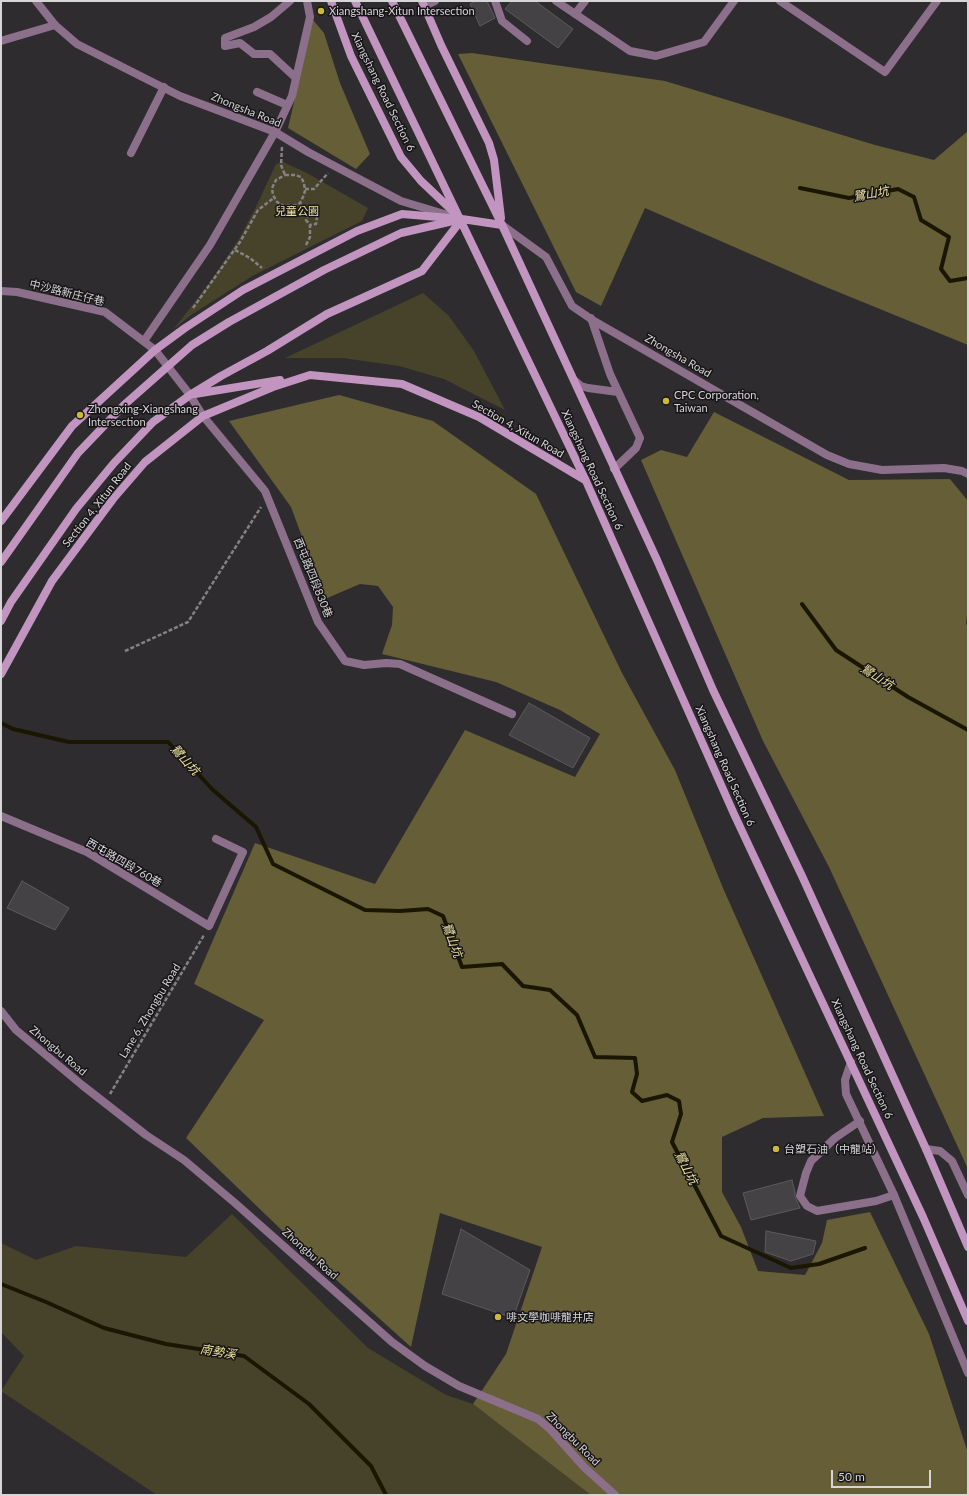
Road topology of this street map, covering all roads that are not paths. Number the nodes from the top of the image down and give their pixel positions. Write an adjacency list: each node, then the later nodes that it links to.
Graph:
1 (36, 1): 16 (street, Zhongsha Road)
2 (290, 1): 17 (street)
3 (331, 1): 27 (main road, Xiangshang Road Section 6)
4 (356, 1): 27 (main road, Xiangshang Road Section 6)
5 (392, 1): 28 (main road, Xiangshang Road Section 6)
6 (435, 1): 14 (street)
7 (495, 1): 19 (street)
8 (556, 1): 15 (street)
9 (585, 1): 15 (street)
10 (734, 1): 15 (street)
11 (780, 1): 12 (street)
12 (937, 1)
13 (306, 2): 21 (street)
14 (424, 3): 28 (main road, Xiangshang Road Section 6)
15 (575, 14)
16 (55, 25): 18 (street); 22 (street, Zhongsha Road)
17 (254, 27): 20 (street); 20 (street)
18 (1, 41)
19 (528, 41)
20 (240, 43): 21 (street)
21 (296, 78): 24 (street)
22 (164, 88): 25 (street, Zhongsha Road); 26 (street)
23 (257, 92): 24 (street)
24 (287, 105): 25 (street)
25 (279, 134): 27 (street, Zhongsha Road); 31 (street)
26 (131, 153)
27 (462, 219): 28 (main road); 32 (main road); 33 (main road); 37 (main road, Section 4, Xitun Road); 41 (main road, Xiangshang Road Section 6)
28 (502, 225): 30 (street, Zhongsha Road); 35 (main road, Xiangshang Road Section 6)
29 (1, 290): 31 (street, 中沙路新庄仔巷)
30 (591, 318): 36 (street); 40 (street, Zhongsha Road)
31 (144, 341): 32 (street, 中沙路新庄仔巷)
32 (155, 350): 33 (street, 中沙路新庄仔巷); 42 (main road)
33 (168, 366): 37 (street, 中沙路新庄仔巷); 43 (main road)
34 (310, 375): 37 (main road); 38 (main road, Section 4, Xitun Road); 41 (main road, Section 4, Xitun Road)
35 (572, 379): 36 (street); 39 (main road, Xiangshang Road Section 6)
36 (618, 392): 39 (street)
37 (190, 395): 38 (street, 中沙路新庄仔巷); 44 (main road, Section 4, Xitun Road)
38 (203, 416): 45 (main road, Section 4, Xitun Road); 46 (street, 西屯路四段830巷)
39 (614, 469): 52 (main road, Xiangshang Road Section 6)
40 (968, 474)
41 (586, 481): 50 (main road, Xiangshang Road Section 6)
42 (1, 521)
43 (1, 562)
44 (1, 621)
45 (1, 674)
46 (512, 714)
47 (1, 816): 48 (street, 西屯路四段760巷)
48 (216, 839)
49 (1, 1011): 58 (street, Zhongbu Road)
50 (851, 1062): 51 (street); 56 (main road, Xiangshang Road Section 6)
51 (860, 1121): 53 (street); 53 (street)
52 (926, 1148): 54 (street); 55 (main road, Xiangshang Road Section 6)
53 (894, 1195): 57 (street)
54 (968, 1195)
55 (968, 1247)
56 (968, 1322)
57 (968, 1373)
58 (615, 1495)

